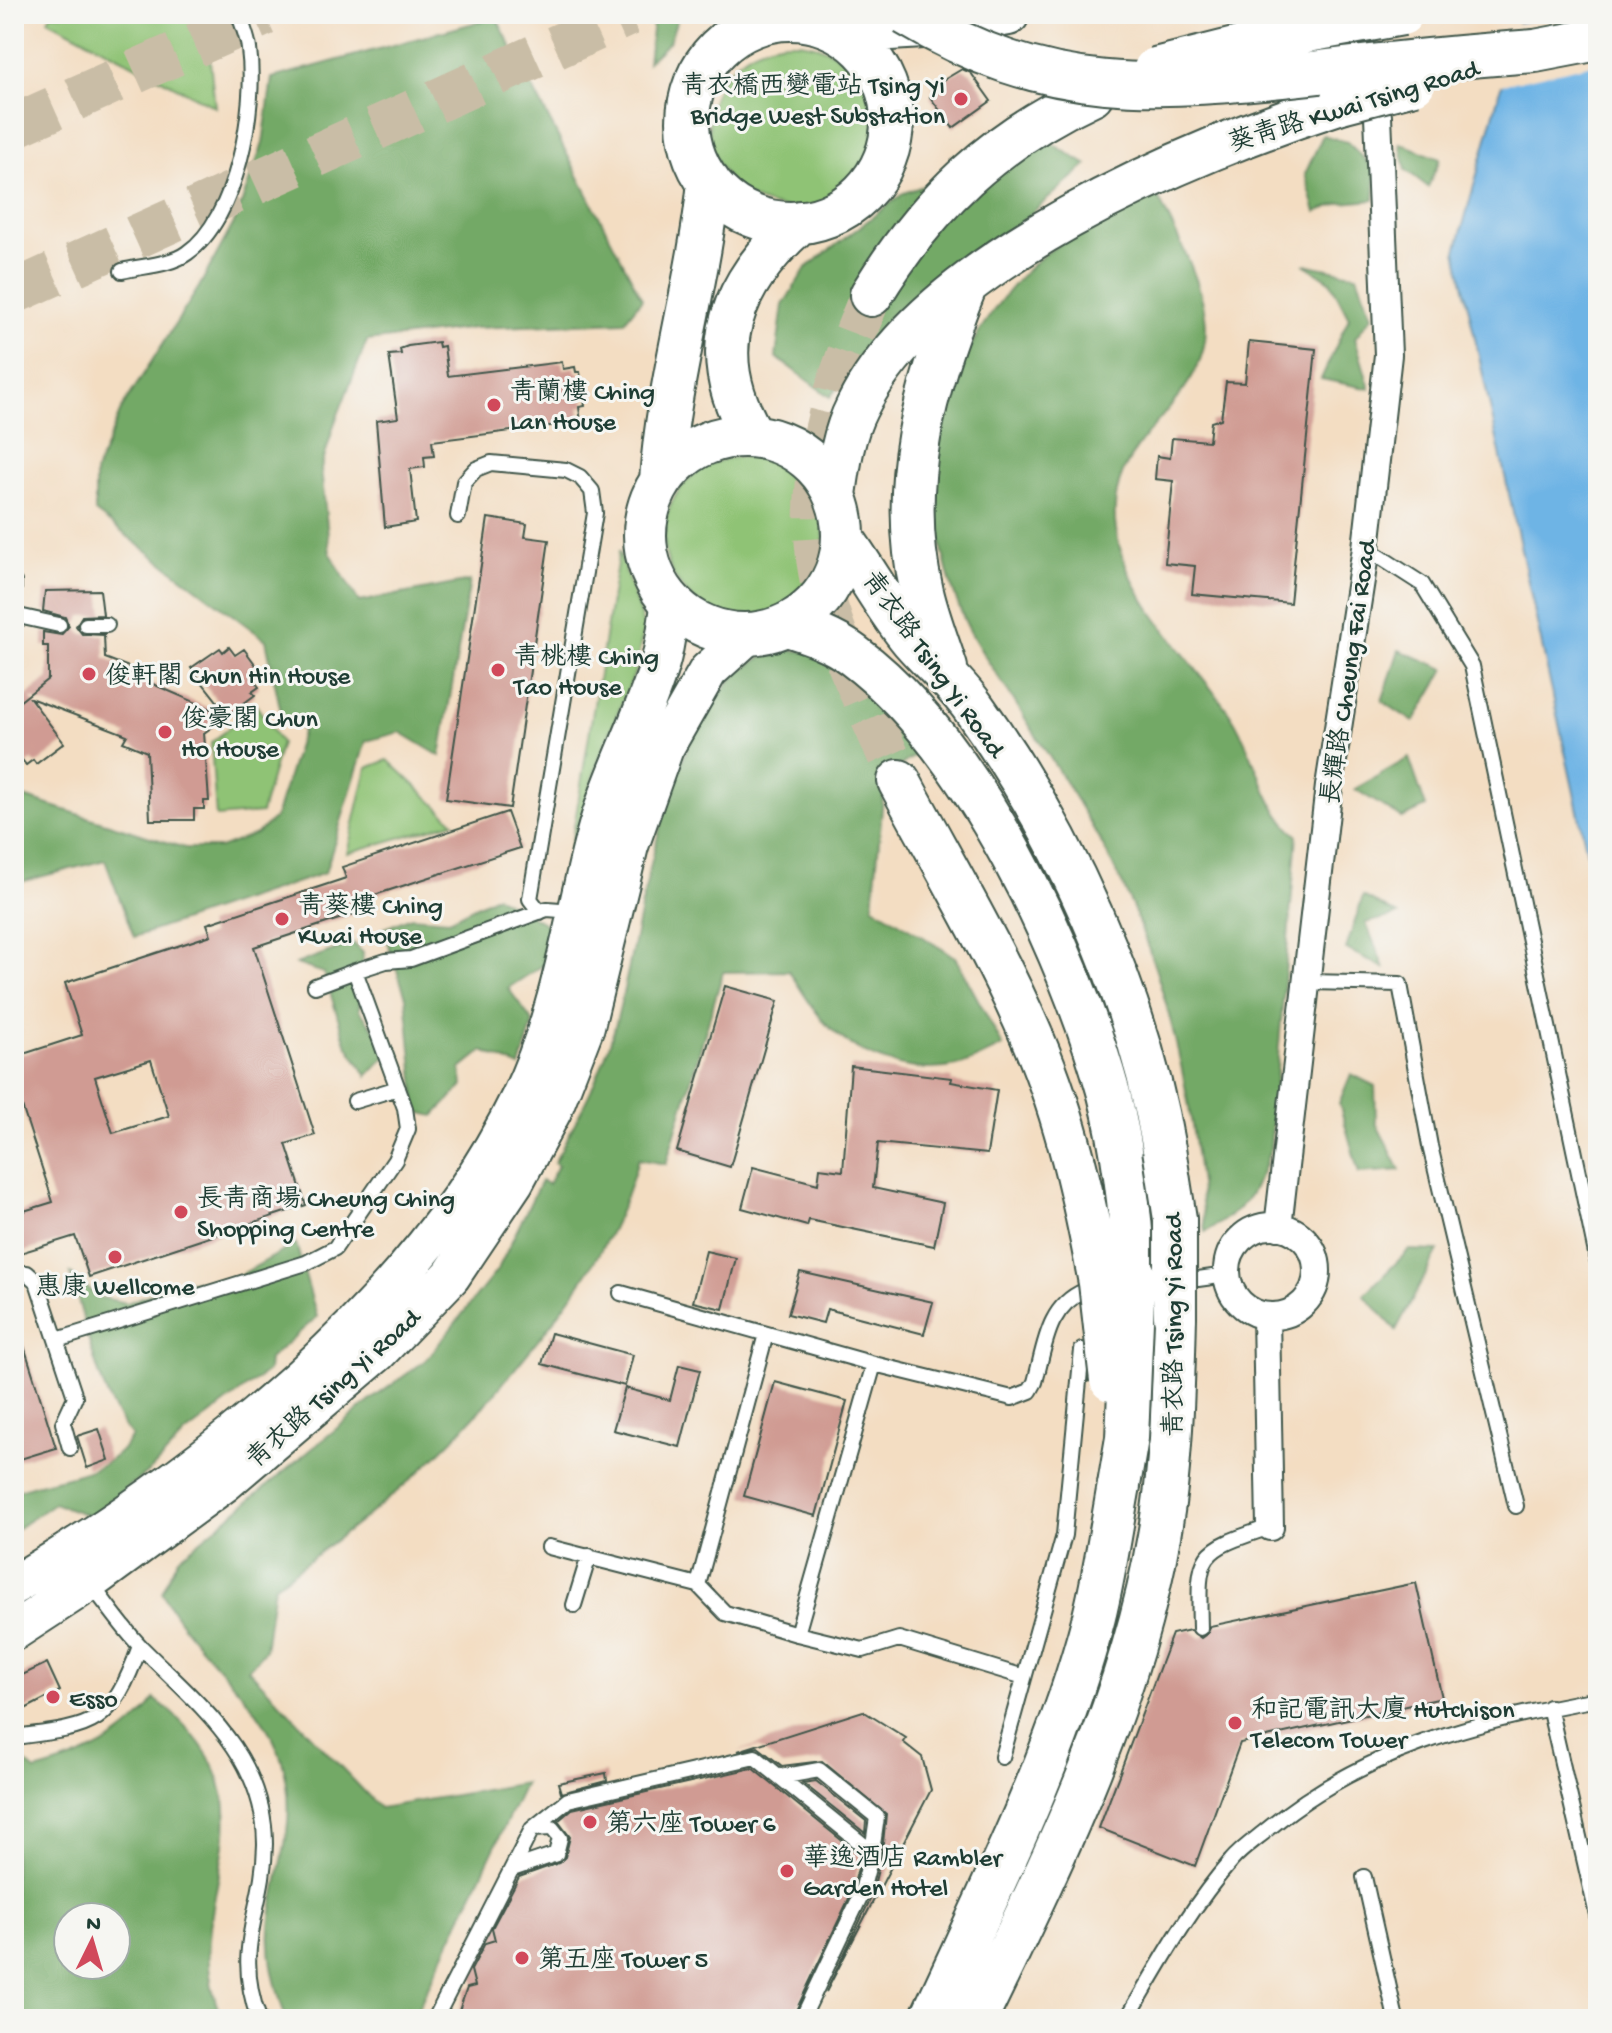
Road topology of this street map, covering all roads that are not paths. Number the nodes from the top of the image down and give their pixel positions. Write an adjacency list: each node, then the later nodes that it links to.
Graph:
1 (239, 14): 15 (lane)
2 (714, 14): 9 (main road)
3 (1402, 14): 10 (main road, bridge)
4 (1002, 15): 5 (main road)
5 (920, 18): 6 (main road); 8 (main road, bridge)
6 (814, 22): 9 (main road); 14 (main road)
7 (1598, 39): 8 (main road, 葵青路 Kwai Tsing Road)
8 (1535, 51): 16 (main road, 葵青路 Kwai Tsing Road, bridge)
9 (709, 59): 13 (main road)
10 (1155, 69)
11 (1092, 94): 17 (main road)
12 (1378, 116): 23 (street, 長輝路 Cheung Fai Road)
13 (709, 182): 14 (main road); 19 (main road)
14 (800, 222): 18 (main road)
15 (122, 271)
16 (968, 281): 20 (main road, 葵青路 Kwai Tsing Road); 32 (main road)
17 (871, 295)
18 (753, 436): 19 (main road); 20 (main road)
19 (661, 480): 26 (main road)
20 (835, 495): 22 (main road)
21 (458, 516): 34 (lane)
22 (843, 539): 31 (main road); 32 (main road, 青衣路 Tsing Yi Road)
23 (1366, 548): 37 (street, 長輝路 Cheung Fai Road); 42 (lane)
24 (14, 582): 25 (lane)
25 (14, 591)
26 (671, 602): 31 (main road); 35 (main road, 青衣路 Tsing Yi Road)
27 (14, 615): 28 (lane)
28 (59, 625)
29 (86, 625): 30 (lane)
30 (107, 625)
31 (768, 629): 54 (main road, 青衣路 Tsing Yi Road, bridge); 59 (main road, 青衣路 Tsing Yi Road)
32 (948, 677): 82 (main road, 青衣路 Tsing Yi Road, bridge)
33 (899, 781): 54 (main road, bridge)
34 (540, 912): 35 (lane); 36 (lane)
35 (579, 912): 60 (main road, 青衣路 Tsing Yi Road)
36 (355, 971): 38 (lane); 39 (lane)
37 (1309, 982): 41 (street, 長輝路 Cheung Fai Road); 55 (lane)
38 (315, 986)
39 (398, 1088): 40 (lane); 50 (lane)
40 (355, 1101)
41 (1278, 1227): 44 (street); 48 (street)
42 (1598, 1263)
43 (14, 1274): 50 (lane)
44 (1227, 1275): 45 (lane); 48 (street)
45 (1198, 1279)
46 (1084, 1291): 52 (lane)
47 (621, 1293): 49 (lane)
48 (1266, 1316): 56 (street)
49 (766, 1334): 52 (lane); 61 (lane)
50 (57, 1340): 53 (lane)
51 (1082, 1350): 67 (lane)
52 (874, 1364): 65 (lane)
53 (70, 1448)
54 (1119, 1485): 81 (main road, 青衣路 Tsing Yi Road)
55 (1516, 1506)
56 (1270, 1527): 63 (lane)
57 (549, 1547): 58 (lane)
58 (589, 1556): 61 (lane); 62 (lane)
59 (89, 1582): 64 (main road, 青衣路 Tsing Yi Road); 66 (lane)
60 (14, 1585)
61 (698, 1585): 65 (lane)
62 (574, 1605)
63 (1200, 1628)
64 (14, 1631)
65 (797, 1634): 67 (lane)
66 (140, 1646): 70 (lane); 78 (lane)
67 (1024, 1677): 71 (lane)
68 (1598, 1699): 69 (lane)
69 (1549, 1707): 77 (lane); 83 (lane)
70 (14, 1737)
71 (1002, 1757)
72 (780, 1777): 73 (lane); 74 (lane); 74 (lane)
73 (532, 1829): 75 (lane); 75 (lane)
74 (872, 1852): 80 (lane)
75 (512, 1869): 79 (lane)
76 (1364, 1877): 84 (lane)
77 (1598, 1919)
78 (259, 2019)
79 (435, 2019)
80 (802, 2019)
81 (931, 2019)
82 (976, 2019)
83 (1127, 2019)
84 (1396, 2019)

